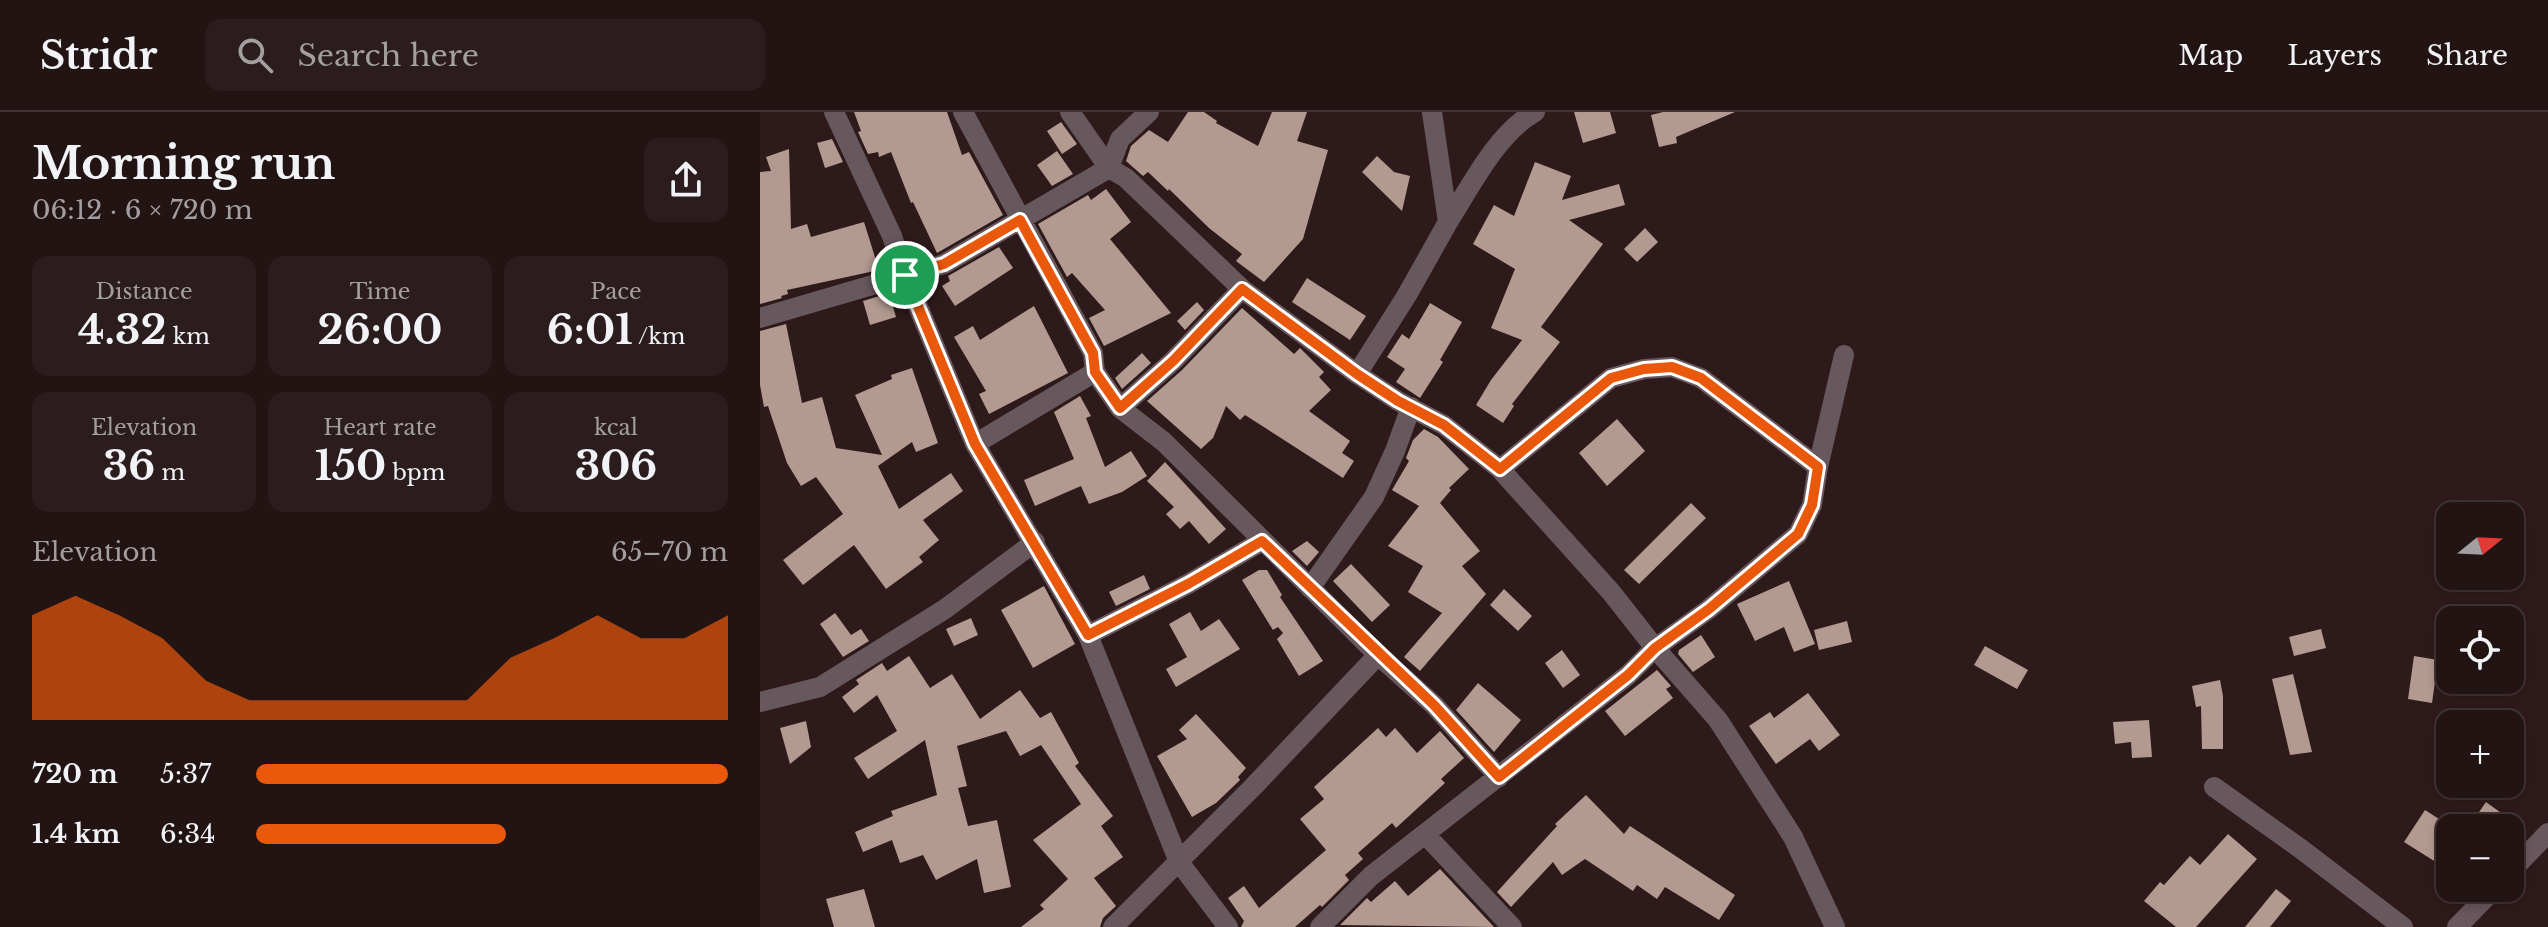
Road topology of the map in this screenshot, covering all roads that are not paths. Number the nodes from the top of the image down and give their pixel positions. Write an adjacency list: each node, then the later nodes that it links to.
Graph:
1 (834, 112): 10 (street)
2 (963, 112): 8 (street)
3 (1070, 112): 7 (street)
4 (1149, 112): 7 (street)
5 (1432, 112): 9 (street)
6 (1535, 112): 9 (street)
7 (1109, 168): 8 (street); 11 (street)
8 (1020, 220): 10 (street); 14 (street)
9 (1448, 222): 15 (street)
10 (905, 275): 12 (street); 18 (street)
11 (1242, 289): 15 (street); 17 (street)
12 (760, 318)
13 (1844, 355): 19 (street)
14 (1095, 372): 17 (street); 18 (street)
15 (1357, 374): 16 (street)
16 (1411, 407): 20 (street); 23 (street)
17 (1120, 408): 21 (street)
18 (975, 444): 22 (street)
19 (1818, 467): 20 (street); 25 (street)
20 (1500, 469): 25 (street)
21 (1262, 541): 23 (street); 24 (street)
22 (1035, 542): 24 (street); 27 (street)
23 (1310, 588): 26 (street)
24 (1088, 635): 33 (street)
25 (1655, 648): 28 (street); 39 (street)
26 (1378, 655): 28 (street); 33 (street)
27 (760, 702)
28 (1499, 777): 31 (street)
29 (2214, 787): 40 (street)
30 (2548, 833): 32 (street)
31 (1425, 834): 37 (street); 38 (street)
32 (2524, 858)
33 (1179, 862): 35 (street); 36 (street)
34 (2481, 902): 41 (street)
35 (1113, 927)
36 (1228, 927)
37 (1320, 927)
38 (1512, 927)
39 (1835, 927)
40 (2403, 927)
41 (2457, 927)

